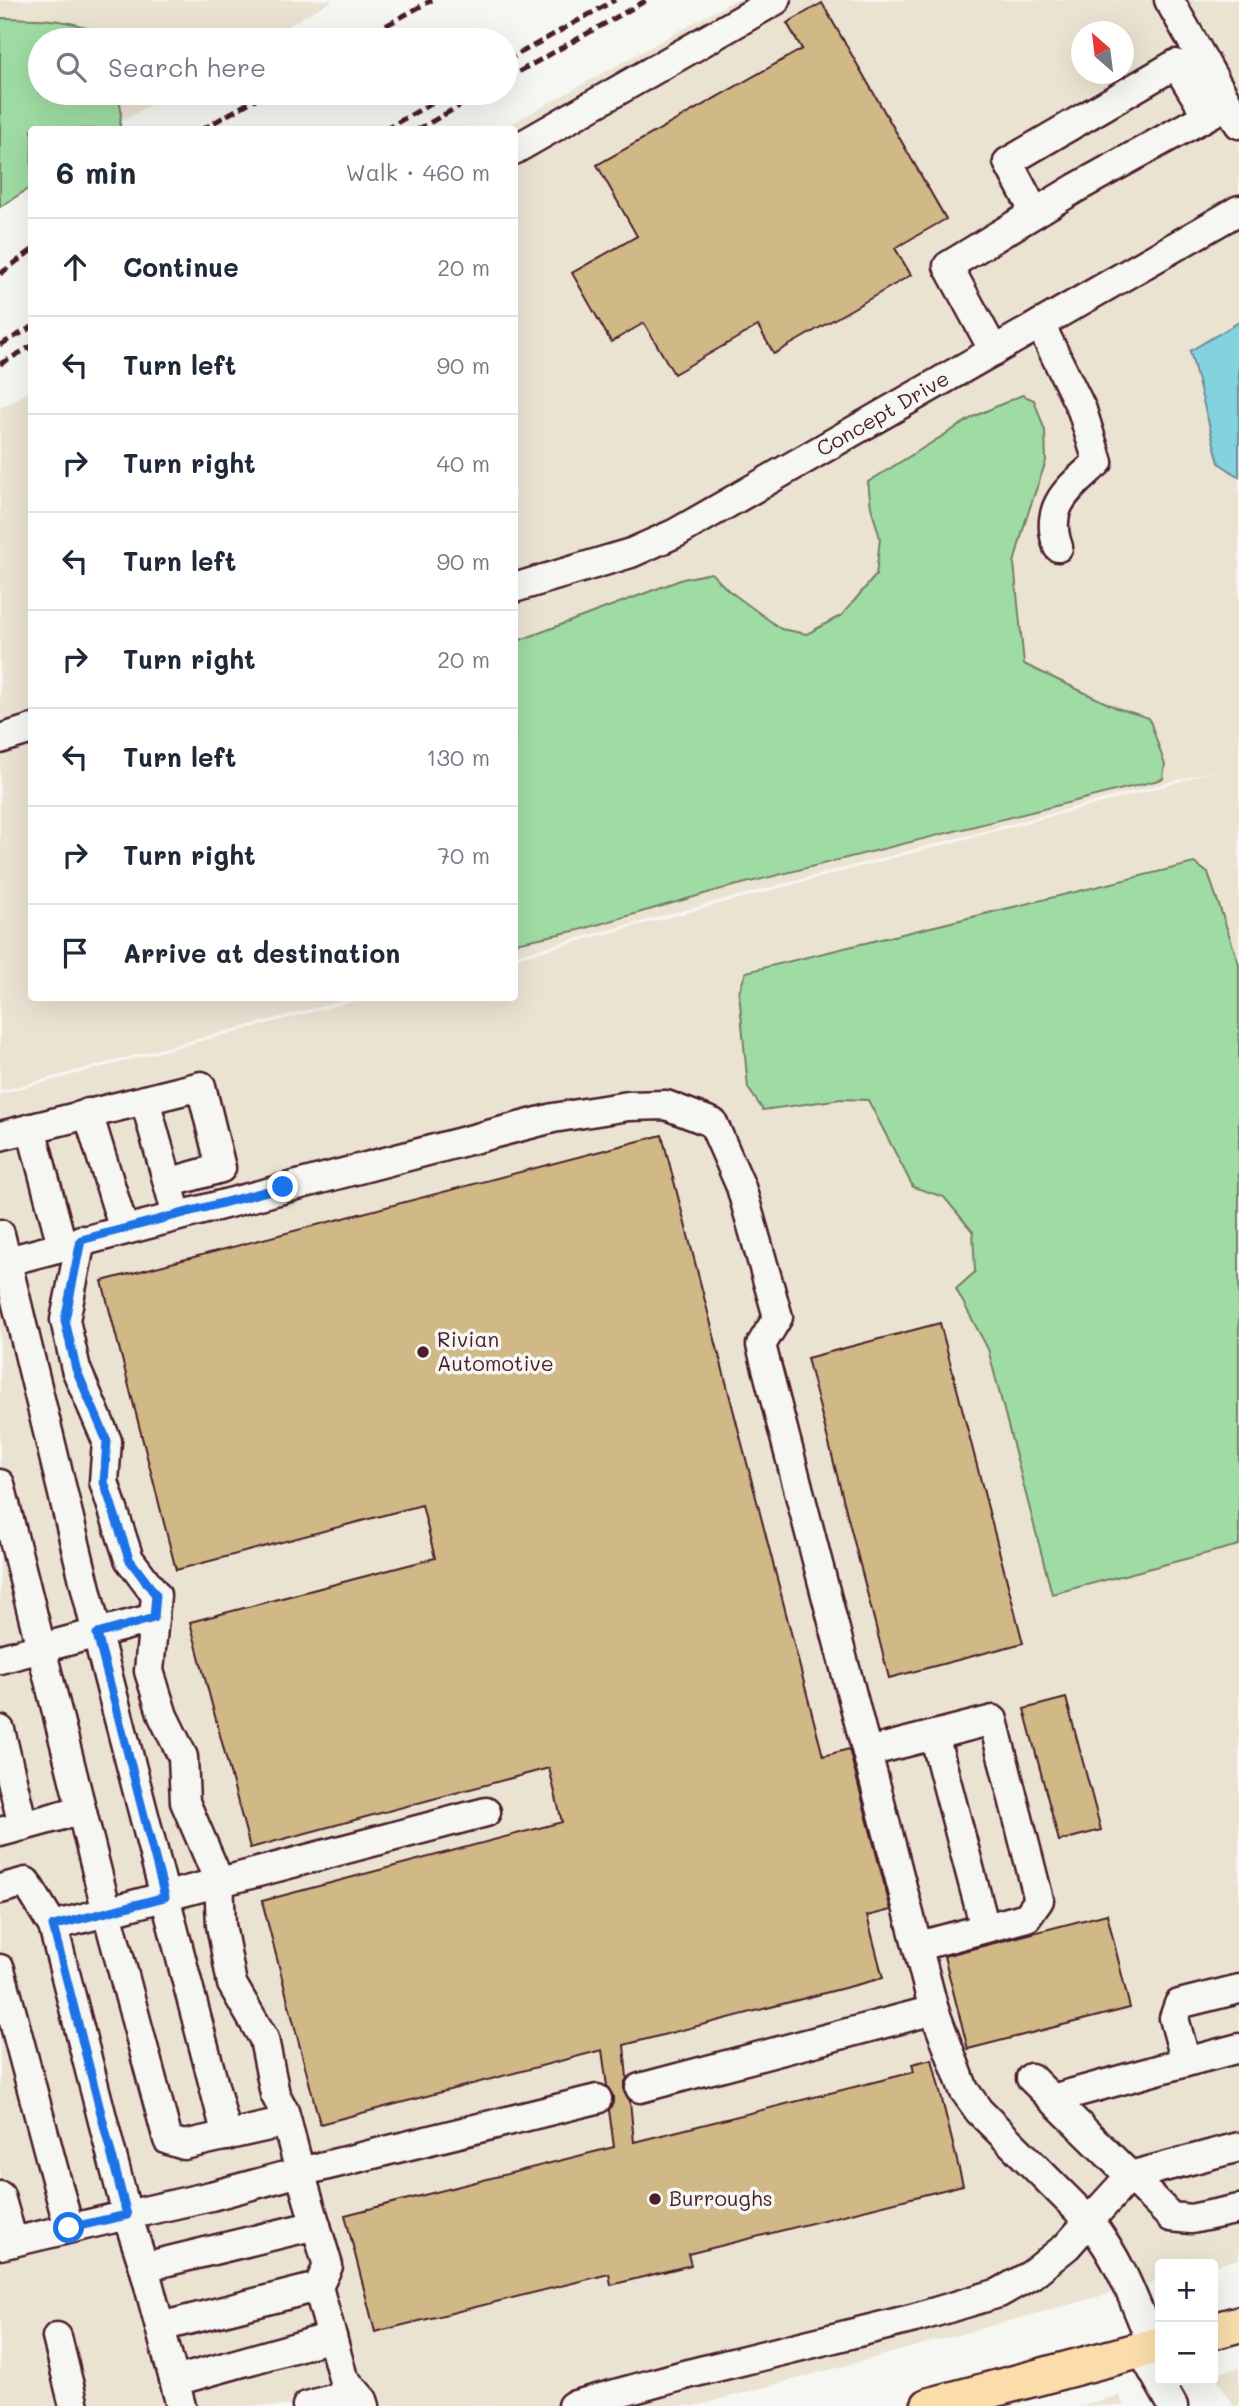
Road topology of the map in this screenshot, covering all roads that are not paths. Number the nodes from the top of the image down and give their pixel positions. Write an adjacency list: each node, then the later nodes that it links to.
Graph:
1 (776, 0): 4 (street)
2 (1170, 0): 3 (street)
3 (1224, 114): 6 (street); 6 (street)
4 (518, 148)
5 (1239, 210): 7 (street, Concept Drive)
6 (1035, 213): 8 (street)
7 (1040, 324): 8 (street, Concept Drive); 9 (street)
8 (994, 351): 10 (street, Concept Drive)
9 (1058, 547)
10 (518, 587)
11 (28, 730): 12 (street)
12 (0, 739)
13 (145, 1100): 14 (street); 17 (street); 17 (street)
14 (88, 1113): 15 (street); 19 (street)
15 (31, 1128): 16 (street); 21 (street)
16 (0, 1136)
17 (168, 1183): 18 (street)
18 (177, 1216): 19 (street); 30 (street)
19 (124, 1230): 21 (street)
20 (0, 1234): 22 (street)
21 (72, 1242): 22 (street); 24 (street)
22 (3, 1262): 25 (street)
23 (0, 1484): 26 (street)
24 (154, 1618): 25 (street); 34 (street)
25 (97, 1634): 26 (street); 36 (street)
26 (40, 1649): 27 (street); 31 (street)
27 (0, 1660)
28 (0, 1730): 33 (street)
29 (934, 1735): 30 (street); 39 (street); 39 (street)
30 (868, 1752): 40 (street)
31 (81, 1810): 33 (street); 37 (street)
32 (486, 1812): 34 (street)
33 (11, 1829)
34 (219, 1881): 36 (street); 50 (street)
35 (0, 1889): 38 (street)
36 (165, 1897): 37 (street); 51 (street)
37 (107, 1912): 38 (street); 51 (street)
38 (53, 1926): 57 (street)
39 (985, 1928): 40 (street)
40 (919, 1946): 43 (street)
41 (0, 1969): 60 (street)
42 (1239, 1989): 45 (street)
43 (934, 2010): 47 (street); 58 (street)
44 (1239, 2048): 45 (street)
45 (1186, 2062): 49 (street)
46 (1031, 2078): 49 (street)
47 (640, 2088)
48 (597, 2099): 53 (street)
49 (1052, 2099): 54 (street)
50 (287, 2122): 51 (street); 53 (street)
51 (227, 2136)
52 (1239, 2147): 54 (street)
53 (300, 2172): 57 (street); 59 (street)
54 (1130, 2176): 56 (street); 58 (street)
55 (0, 2196): 61 (street)
56 (1239, 2209)
57 (127, 2215): 60 (street); 62 (street)
58 (1089, 2221): 69 (street); 74 (street)
59 (316, 2225): 62 (street); 63 (street)
60 (69, 2228): 61 (street)
61 (6, 2243)
62 (144, 2267): 65 (street)
63 (318, 2287): 65 (street); 68 (street)
64 (1239, 2324): 66 (main road)
65 (160, 2327): 70 (street)
66 (1218, 2330)
67 (57, 2337): 72 (street)
68 (332, 2337): 70 (street); 71 (street)
69 (1152, 2347): 75 (main road); 76 (street)
70 (178, 2394)
71 (360, 2399): 73 (street)
72 (74, 2406)
73 (307, 2406)
74 (572, 2406)
75 (929, 2406)
76 (1173, 2406)

